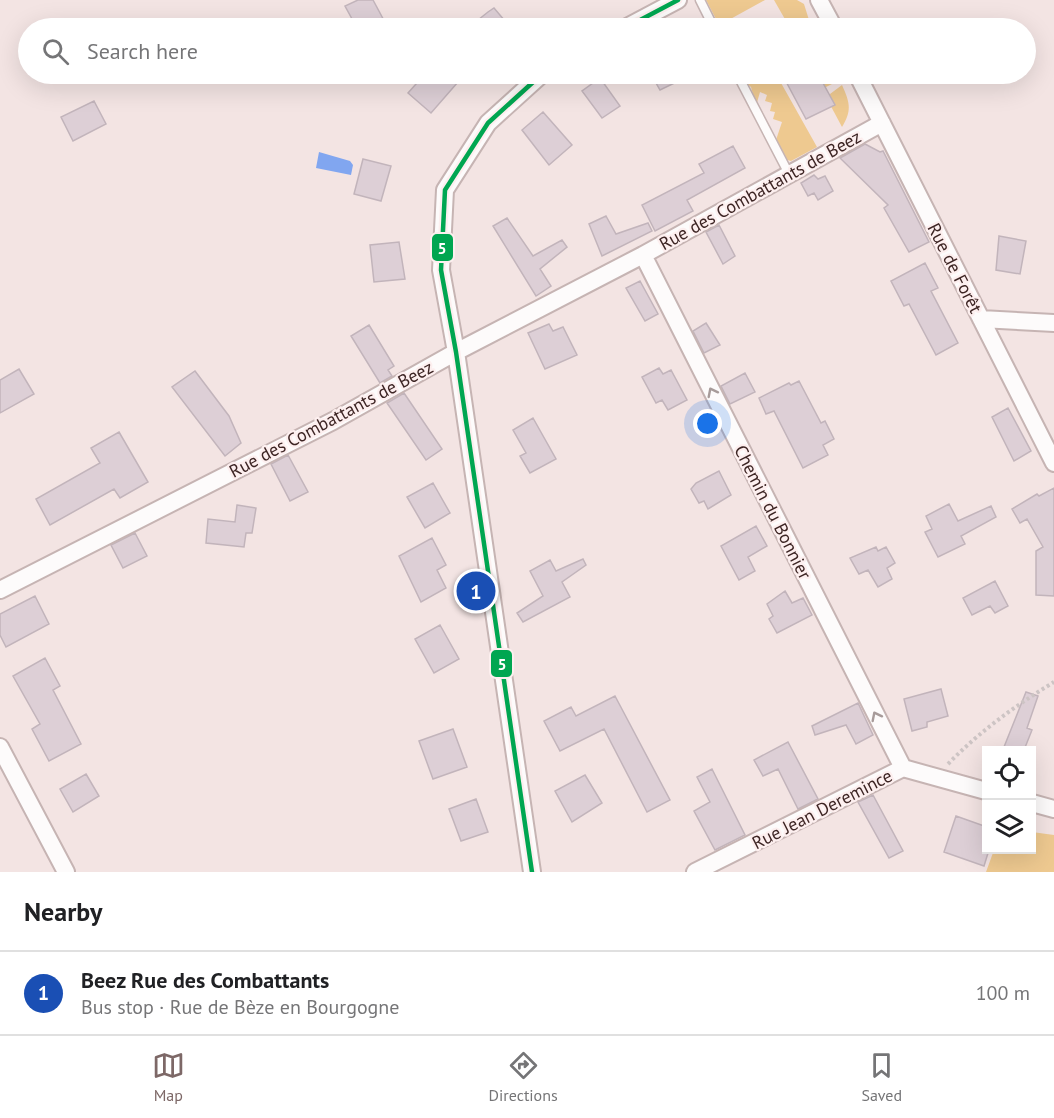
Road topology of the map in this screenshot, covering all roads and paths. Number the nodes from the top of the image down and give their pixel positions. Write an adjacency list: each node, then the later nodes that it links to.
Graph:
1 (678, 0): 4 (street)
2 (700, 0): 5 (lane)
3 (819, 0): 6 (street)
4 (644, 18)
5 (709, 18)
6 (829, 18)
7 (531, 84): 15 (street)
8 (742, 84): 11 (lane)
9 (861, 84): 10 (street, Rue de Forêt)
10 (882, 123): 11 (street, Rue des Combattants de Beez); 13 (street, Rue de Forêt)
11 (789, 174): 12 (street, Rue des Combattants de Beez)
12 (643, 255): 15 (street, Rue des Combattants de Beez); 20 (street, Chemin du Bonnier, one-way to 12)
13 (981, 318): 14 (street); 16 (street, Rue de Forêt)
14 (1054, 323)
15 (456, 352): 17 (street, Rue des Combattants de Beez); 26 (street)
16 (1054, 463)
17 (0, 590)
18 (1054, 682): 21 (path)
19 (0, 747): 25 (street)
20 (903, 768): 21 (street, Rue Jean Deremince); 27 (street, Rue Jean Deremince)
21 (936, 778): 22 (street, Rue Jean Deremince)
22 (982, 790)
23 (1036, 804): 24 (street)
24 (1054, 809)
25 (66, 872)
26 (532, 872)
27 (695, 872)

